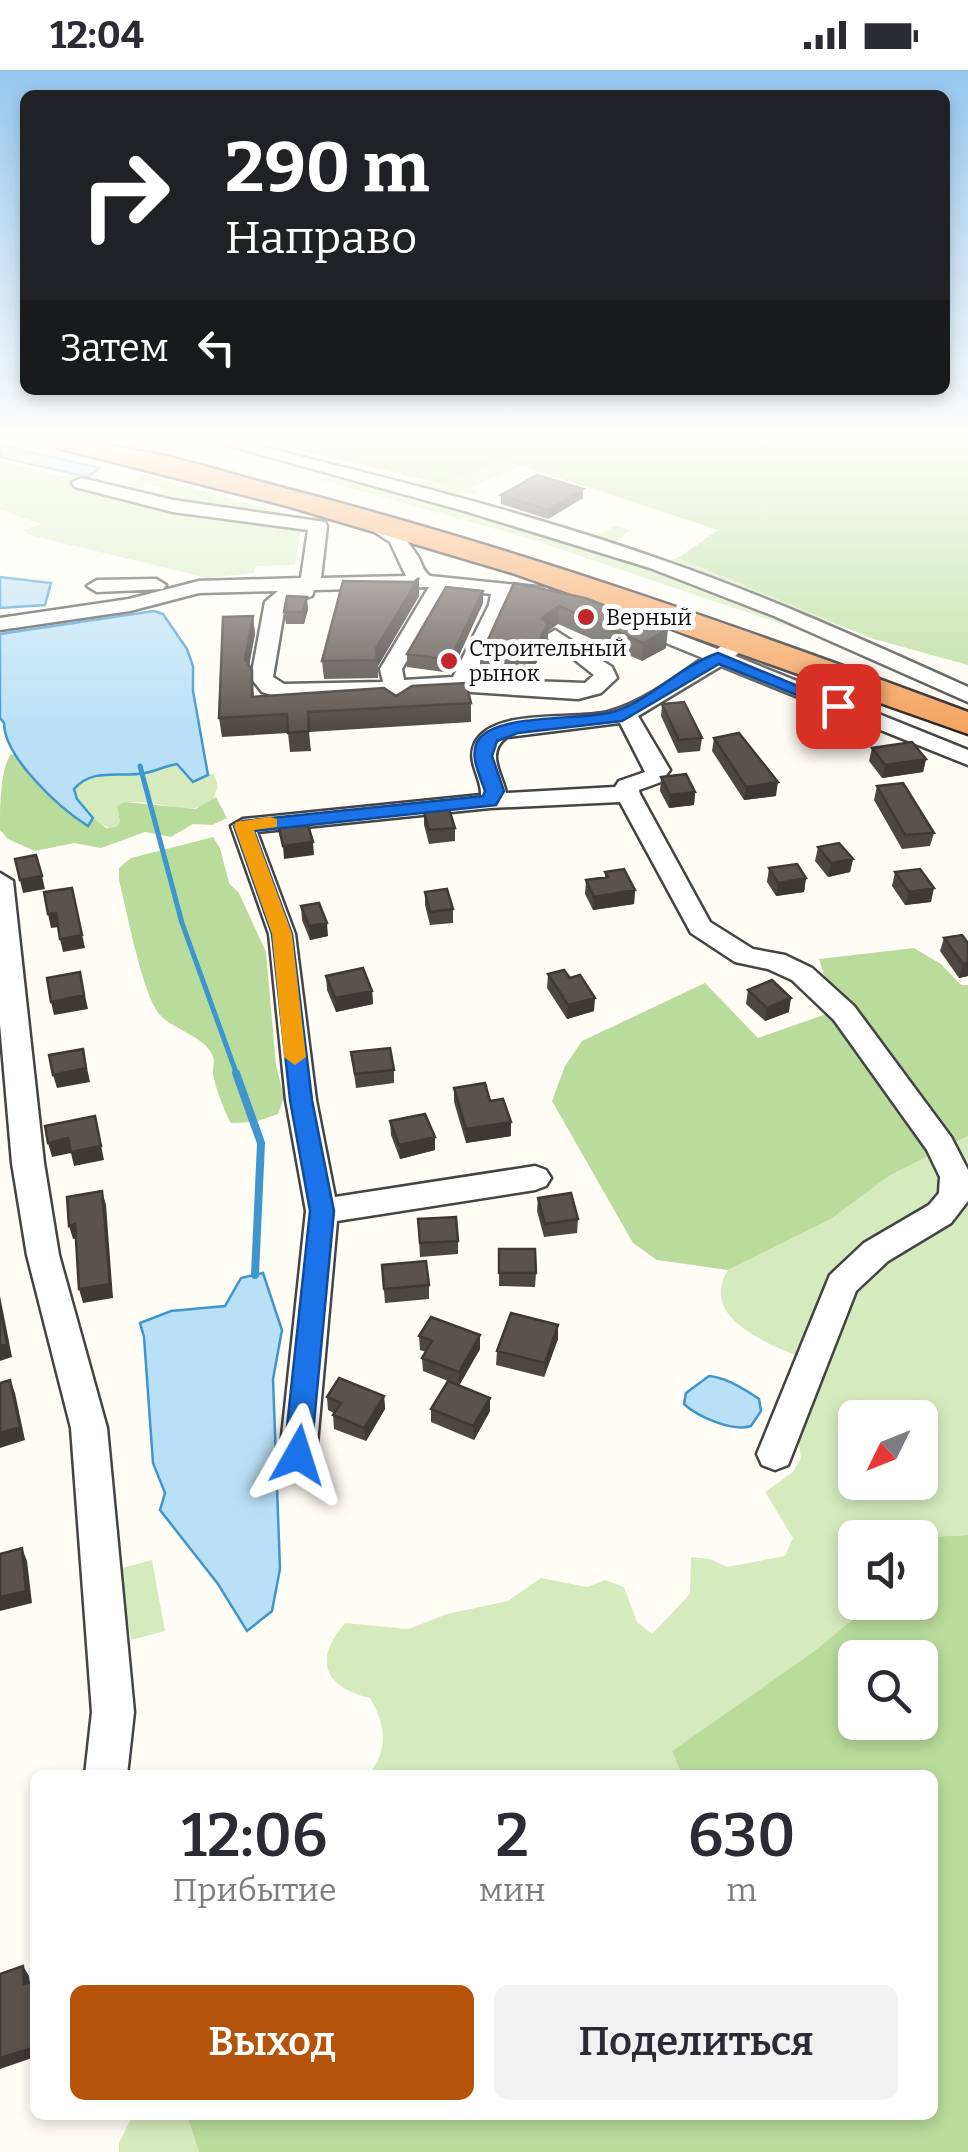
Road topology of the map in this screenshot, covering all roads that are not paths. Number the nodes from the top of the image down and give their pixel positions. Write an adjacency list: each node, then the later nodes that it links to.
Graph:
1 (316, 540): 7 (street)
2 (399, 540): 6 (street)
3 (441, 540): 13 (highway)
4 (498, 540): 16 (highway)
5 (581, 540): 16 (street)
6 (424, 581): 7 (street); 10 (street); 15 (street); 15 (street)
7 (310, 584): 9 (street)
8 (97, 586): 9 (street)
9 (200, 586): 11 (street)
10 (502, 590): 13 (street); 14 (street)
11 (0, 624)
12 (556, 636): 14 (street)
13 (731, 649): 17 (street); 18 (highway); 19 (street)
14 (460, 684): 15 (street)
15 (396, 696)
16 (968, 698)
17 (626, 713): 20 (street); 21 (street)
18 (968, 724)
19 (968, 758)
20 (628, 794): 21 (street); 25 (street)
21 (490, 801): 24 (street)
22 (0, 881): 27 (street)
23 (535, 1178): 24 (street)
24 (322, 1211): 26 (street)
25 (775, 1454)
26 (298, 1455)
27 (107, 1770)

